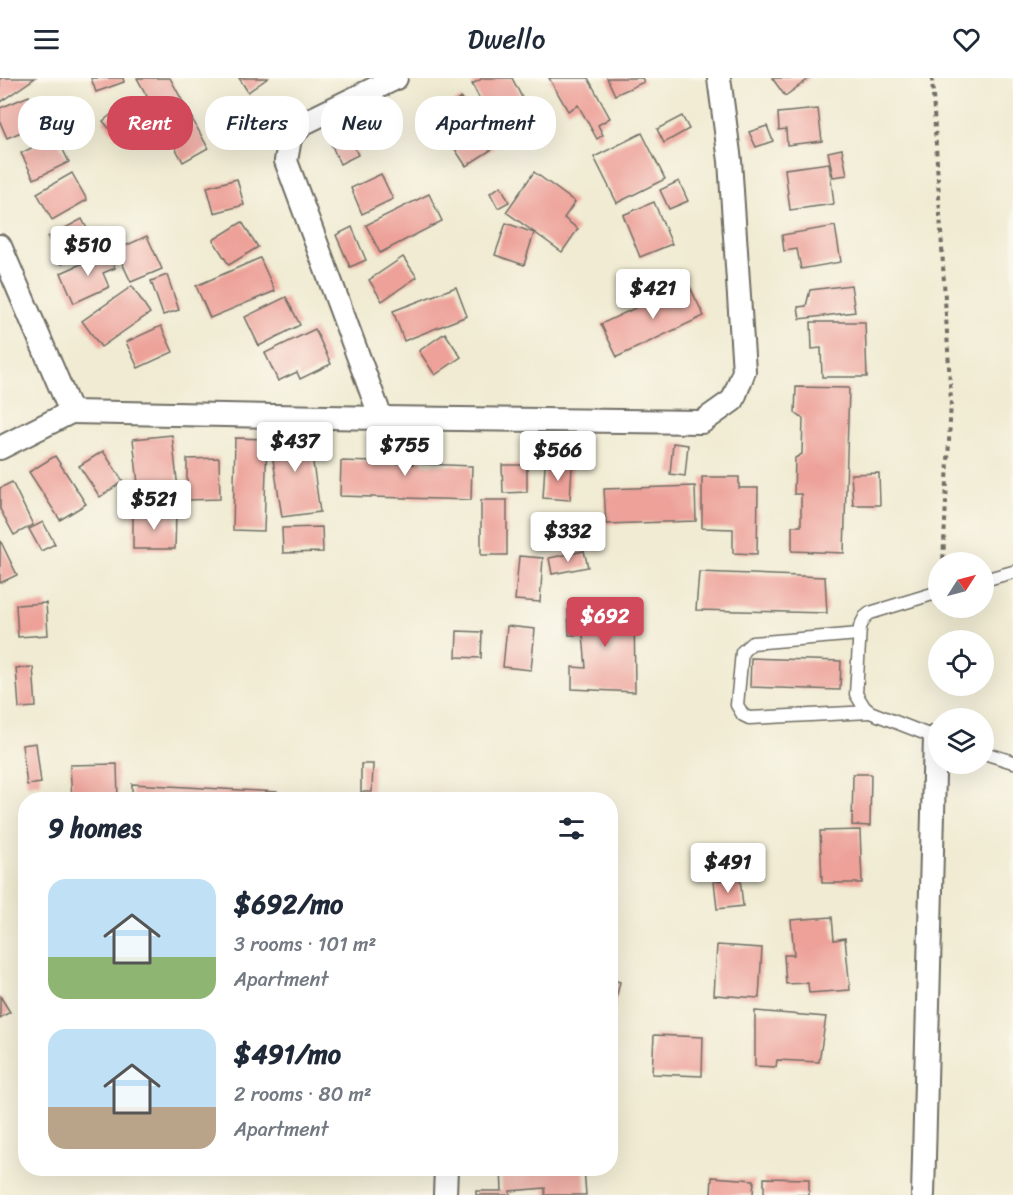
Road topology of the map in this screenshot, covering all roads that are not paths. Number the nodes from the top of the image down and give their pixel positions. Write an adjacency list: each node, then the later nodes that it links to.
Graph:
1 (396, 78): 5 (street)
2 (719, 78): 5 (street)
3 (0, 248): 4 (street)
4 (71, 412): 5 (street); 6 (street)
5 (381, 418)
6 (0, 448)
7 (1013, 572): 8 (lane)
8 (994, 577)
9 (928, 595): 10 (lane)
10 (859, 634): 11 (lane); 11 (lane)
11 (870, 712): 12 (lane)
12 (928, 735)
13 (994, 756): 14 (lane)
14 (1013, 762)
15 (936, 774): 18 (street)
16 (446, 1176): 17 (street)
17 (445, 1195)
18 (923, 1195)

